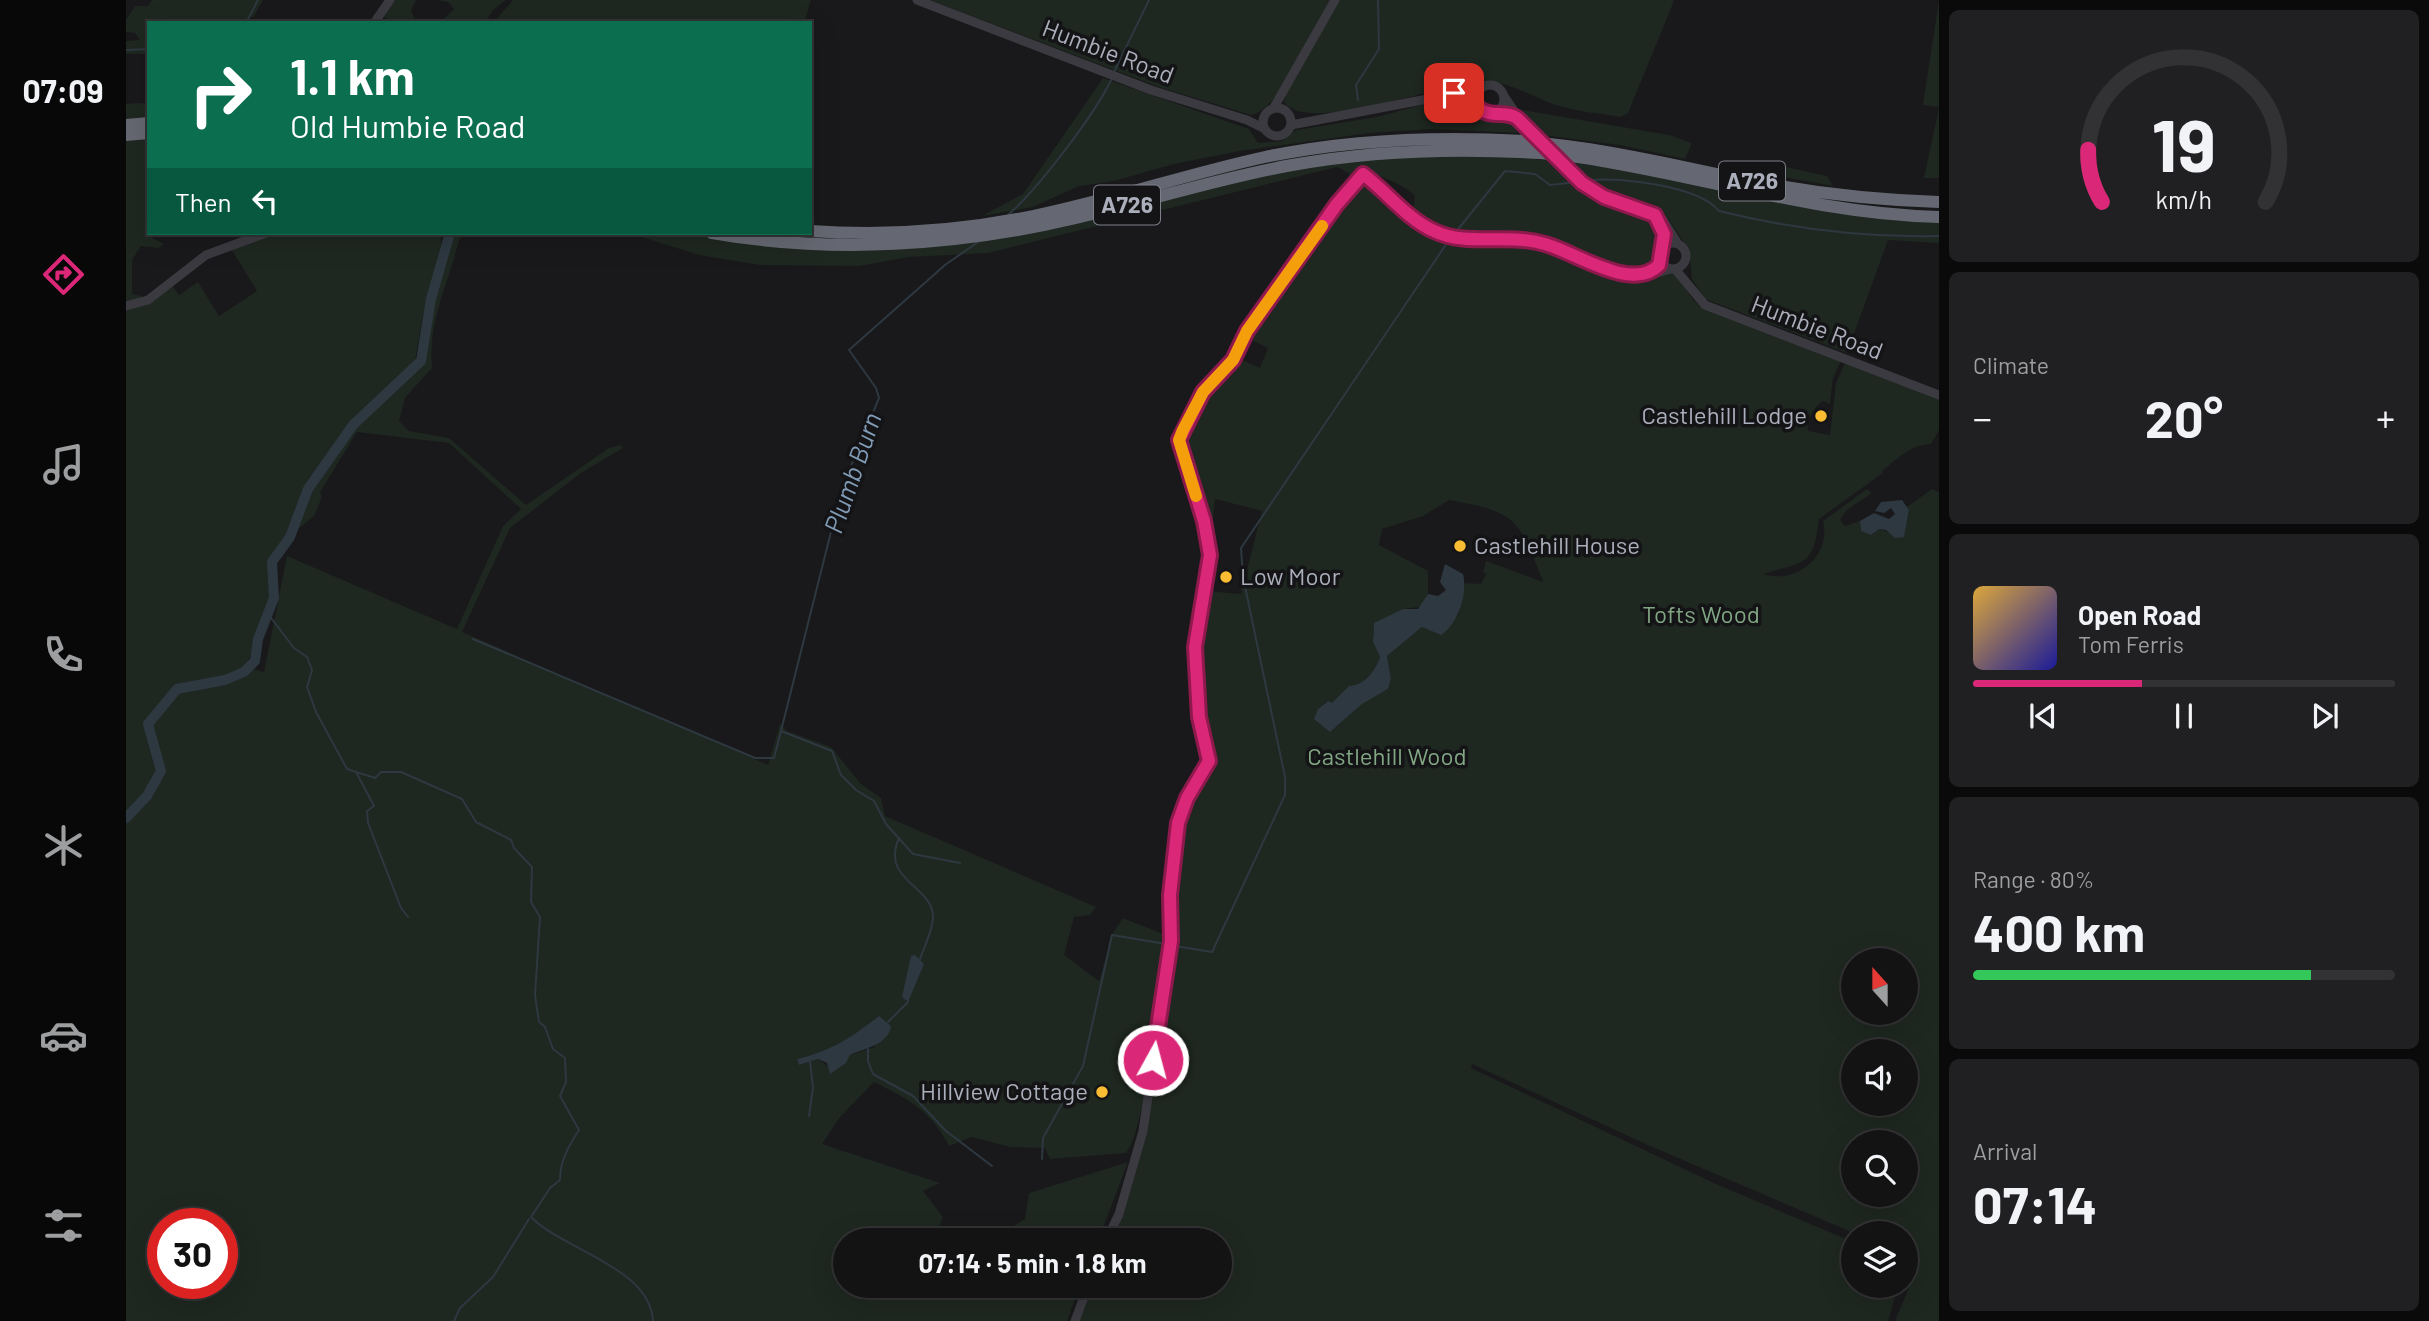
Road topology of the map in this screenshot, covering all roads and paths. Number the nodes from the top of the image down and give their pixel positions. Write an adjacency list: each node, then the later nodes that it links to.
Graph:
1 (390, 0): 4 (street)
2 (917, 0): 11 (street, Humbie Road)
3 (1335, 0): 9 (street)
4 (375, 20)
5 (1480, 89): 6 (street); 7 (street); 8 (street)
6 (1454, 93): 8 (street); 12 (street)
7 (1504, 96): 10 (street); 13 (street)
8 (1478, 106): 10 (street)
9 (1277, 111): 11 (street); 12 (street); 16 (street); 17 (street)
10 (1492, 113): 13 (street)
11 (1247, 120): 17 (street, Humbie Road)
12 (1307, 120): 16 (street)
13 (1520, 120): 21 (street)
14 (147, 123): 15 (highway)
15 (126, 125)
16 (1291, 125): 17 (street)
17 (1265, 130)
18 (147, 134): 19 (highway)
19 (126, 135)
20 (1939, 202): 23 (highway, A726, bridge)
21 (1655, 215): 26 (street); 27 (street)
22 (1939, 217): 25 (highway, A726, bridge)
23 (812, 232)
24 (261, 235): 33 (street)
25 (726, 235)
26 (1678, 244): 27 (street); 29 (street)
27 (1663, 248): 28 (street)
28 (1661, 260): 30 (street, Humbie Road); 31 (street)
29 (1685, 262): 30 (street); 32 (street)
30 (1672, 269): 31 (street); 32 (street, Humbie Road)
31 (1635, 276): 35 (street)
32 (1689, 286): 34 (street, Humbie Road)
33 (126, 306)
34 (1939, 395)
35 (1113, 1228)
36 (1083, 1298): 37 (street)
37 (1074, 1321)

